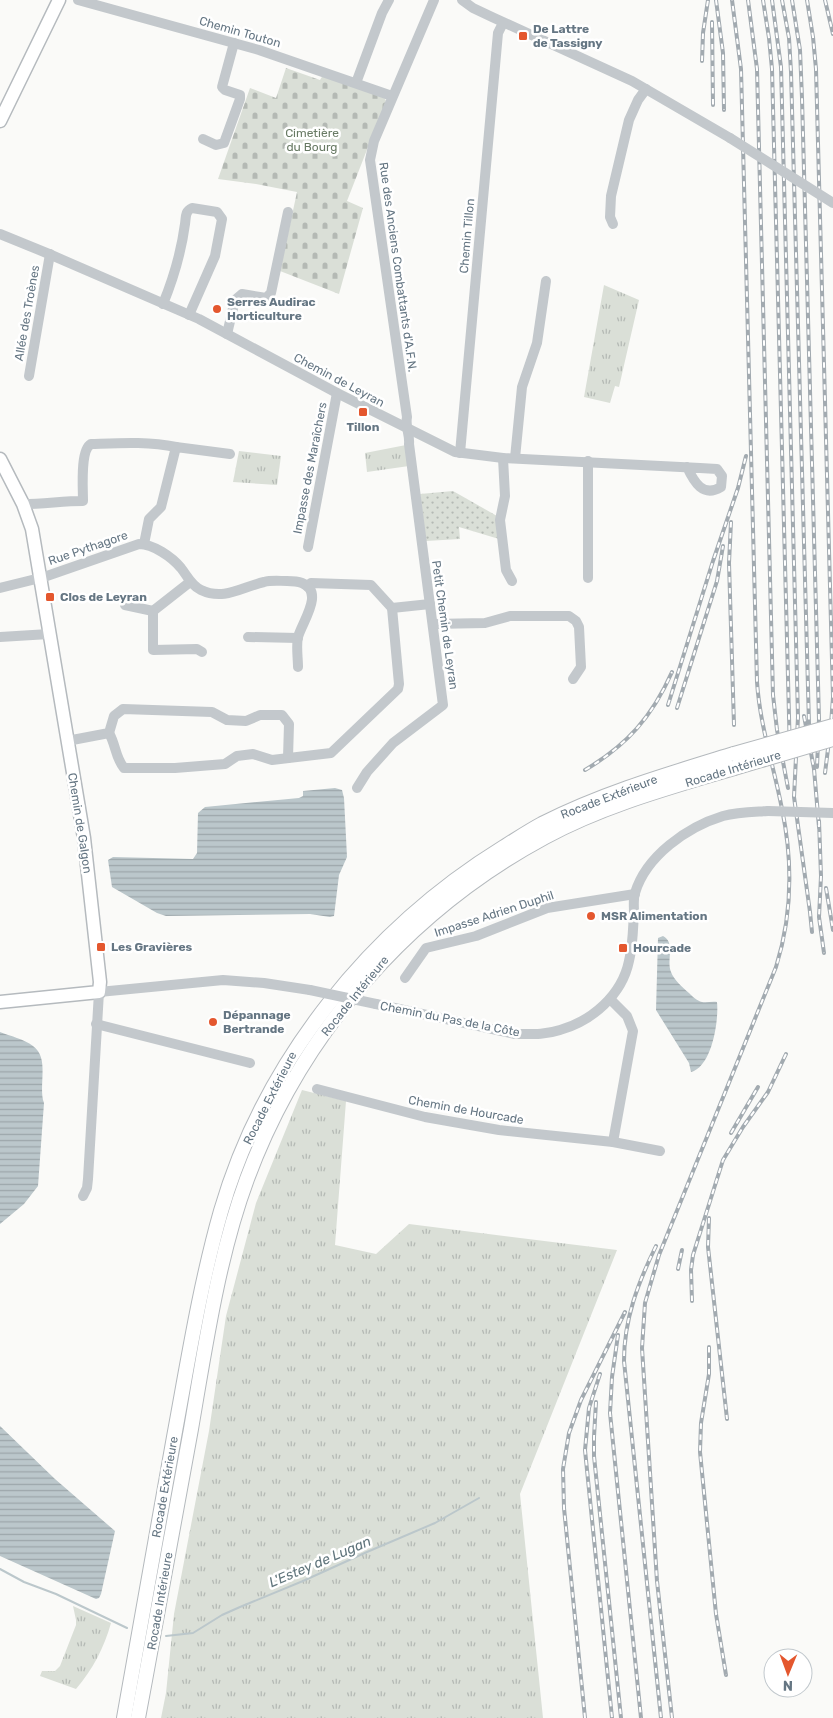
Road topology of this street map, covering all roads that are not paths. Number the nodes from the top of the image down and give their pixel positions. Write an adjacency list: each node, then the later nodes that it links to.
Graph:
1 (59, 0): 11 (main road)
2 (78, 0): 7 (street, Chemin Touton)
3 (389, 0): 8 (street)
4 (434, 0): 10 (street, Rue des Anciens Combattants d'A.F.N.)
5 (462, 0): 6 (street)
6 (503, 23): 9 (street); 26 (street, Chemin Tillon)
7 (234, 43): 8 (street, Chemin Touton); 12 (street)
8 (356, 83): 10 (street, Chemin Touton)
9 (646, 89): 13 (street, bridge); 15 (street)
10 (392, 96): 24 (street, Rue des Anciens Combattants d'A.F.N.)
11 (0, 121)
12 (203, 139)
13 (833, 203)
14 (288, 212): 21 (street)
15 (613, 224)
16 (0, 234): 17 (street, Chemin de Leyran)
17 (50, 254): 19 (street, Chemin de Leyran); 22 (street, Allée des Troènes)
18 (546, 281): 29 (street)
19 (163, 304): 20 (street, Chemin de Leyran); 20 (street)
20 (189, 315): 21 (street, Chemin de Leyran)
21 (227, 334): 23 (street, Chemin de Leyran)
22 (29, 376)
23 (337, 393): 24 (street, Chemin de Leyran); 35 (street, Impasse des Maraîchers)
24 (408, 430): 26 (street, Chemin de Leyran); 43 (street, Petit Chemin de Leyran)
25 (176, 447): 27 (street); 33 (street); 34 (street)
26 (460, 453): 28 (street, Chemin de Leyran)
27 (230, 454)
28 (503, 458): 29 (street, Chemin de Leyran); 38 (street)
29 (515, 458): 31 (street, Chemin de Leyran)
30 (0, 459): 33 (main road, Chemin de Galgon)
31 (588, 461): 32 (street, Chemin de Leyran); 37 (street)
32 (687, 467)
33 (23, 504): 36 (main road, Chemin de Galgon)
34 (144, 544): 36 (street, Rue Pythagore); 39 (street, Rue Pythagore)
35 (308, 547)
36 (40, 578): 41 (street, Rue Pythagore); 47 (main road, Chemin de Galgon)
37 (588, 578)
38 (512, 581)
39 (190, 582): 40 (street, Rue Pythagore); 45 (street)
40 (307, 586): 44 (street, Rue Pythagore); 50 (street)
41 (0, 588)
42 (125, 604): 45 (street)
43 (430, 604): 44 (street); 46 (street, Petit Chemin de Leyran)
44 (392, 608): 58 (street)
45 (153, 611): 51 (street)
46 (433, 624): 53 (street); 60 (street, Petit Chemin de Leyran)
47 (50, 634): 48 (street); 57 (main road, Chemin de Galgon)
48 (0, 637)
49 (248, 637): 50 (street)
50 (298, 638): 52 (street)
51 (202, 652)
52 (298, 668)
53 (573, 679)
54 (833, 726): 59 (highway, Rocade Extérieure, bridge)
55 (109, 733): 57 (street); 58 (street); 58 (street)
56 (833, 739): 59 (highway, Rocade Intérieure, bridge)
57 (66, 741): 64 (main road, Chemin de Galgon)
58 (288, 758)
59 (734, 761): 73 (highway, Rocade Extérieure); 74 (highway, Rocade Intérieure)
60 (357, 788)
61 (833, 813): 62 (street, Chemin du Pas de la Côte, bridge)
62 (634, 894): 63 (street, Impasse Adrien Duphil); 65 (street, Chemin du Pas de la Côte)
63 (404, 978)
64 (99, 992): 65 (street, Chemin du Pas de la Côte, bridge); 66 (main road, Chemin du Pas de la Côte); 67 (street, Chemin de Galgon)
65 (610, 1000): 70 (street)
66 (0, 1002)
67 (96, 1024): 68 (street); 72 (street, Chemin de Galgon)
68 (250, 1063)
69 (317, 1089): 70 (street, Chemin de Hourcade)
70 (613, 1142): 71 (street, Chemin de Hourcade)
71 (660, 1151)
72 (83, 1196)
73 (124, 1718)
74 (138, 1718)

